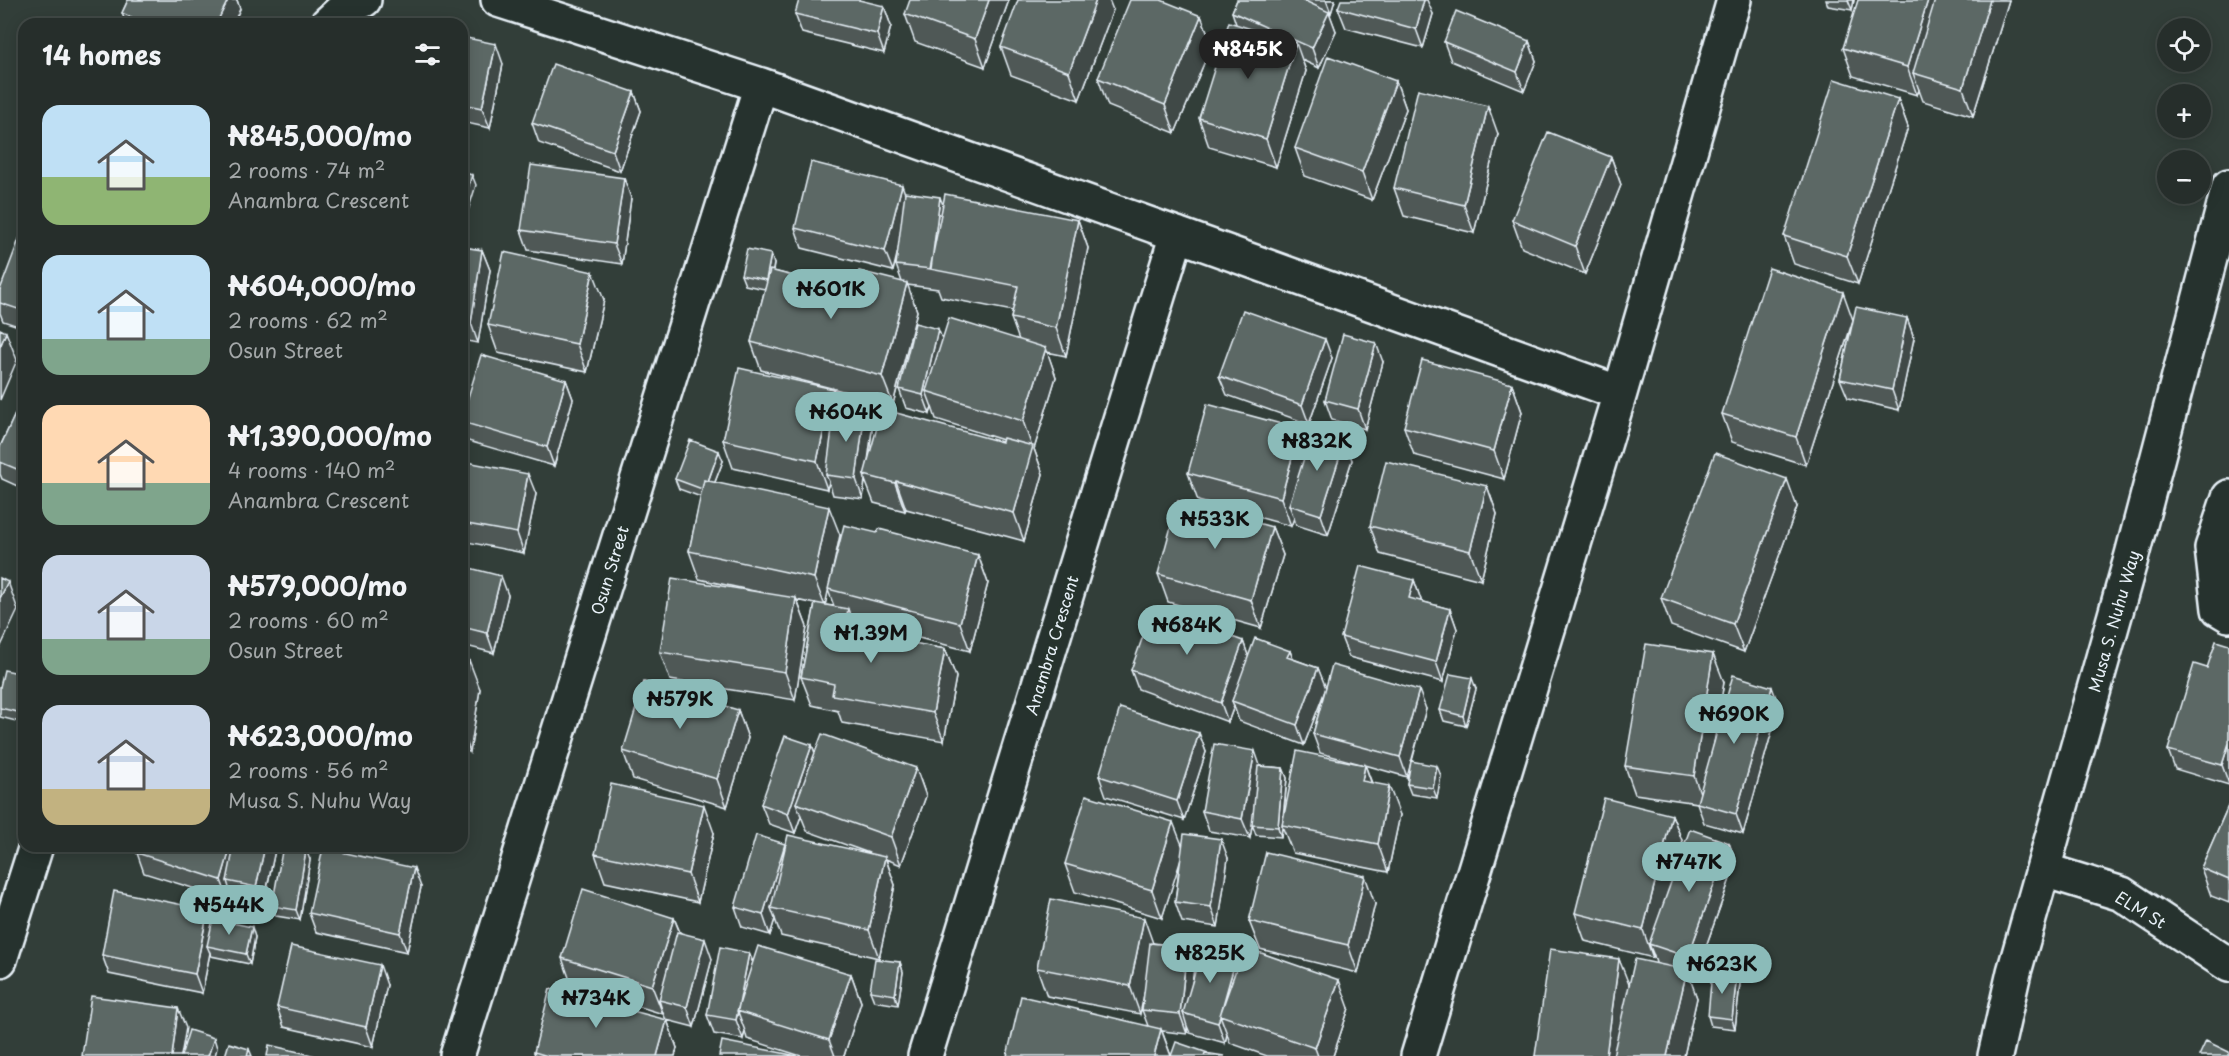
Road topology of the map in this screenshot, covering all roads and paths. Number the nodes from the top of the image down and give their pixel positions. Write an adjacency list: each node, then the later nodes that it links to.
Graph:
1 (364, 0): 4 (street)
2 (498, 0): 5 (street)
3 (1734, 0): 8 (street)
4 (333, 18)
5 (760, 84): 7 (street); 15 (street, Osun Street)
6 (2229, 186): 12 (street, Musa S. Nuhu Way)
7 (1177, 234): 8 (street); 16 (street, Anambra Crescent)
8 (1620, 393): 17 (street)
9 (2229, 497): 10 (street)
10 (2224, 612)
11 (34, 852): 13 (street)
12 (2044, 870): 14 (street, ELM St); 18 (street, Musa S. Nuhu Way)
13 (0, 960)
14 (2229, 965)
15 (457, 1056)
16 (925, 1056)
17 (1418, 1056)
18 (1995, 1056)

